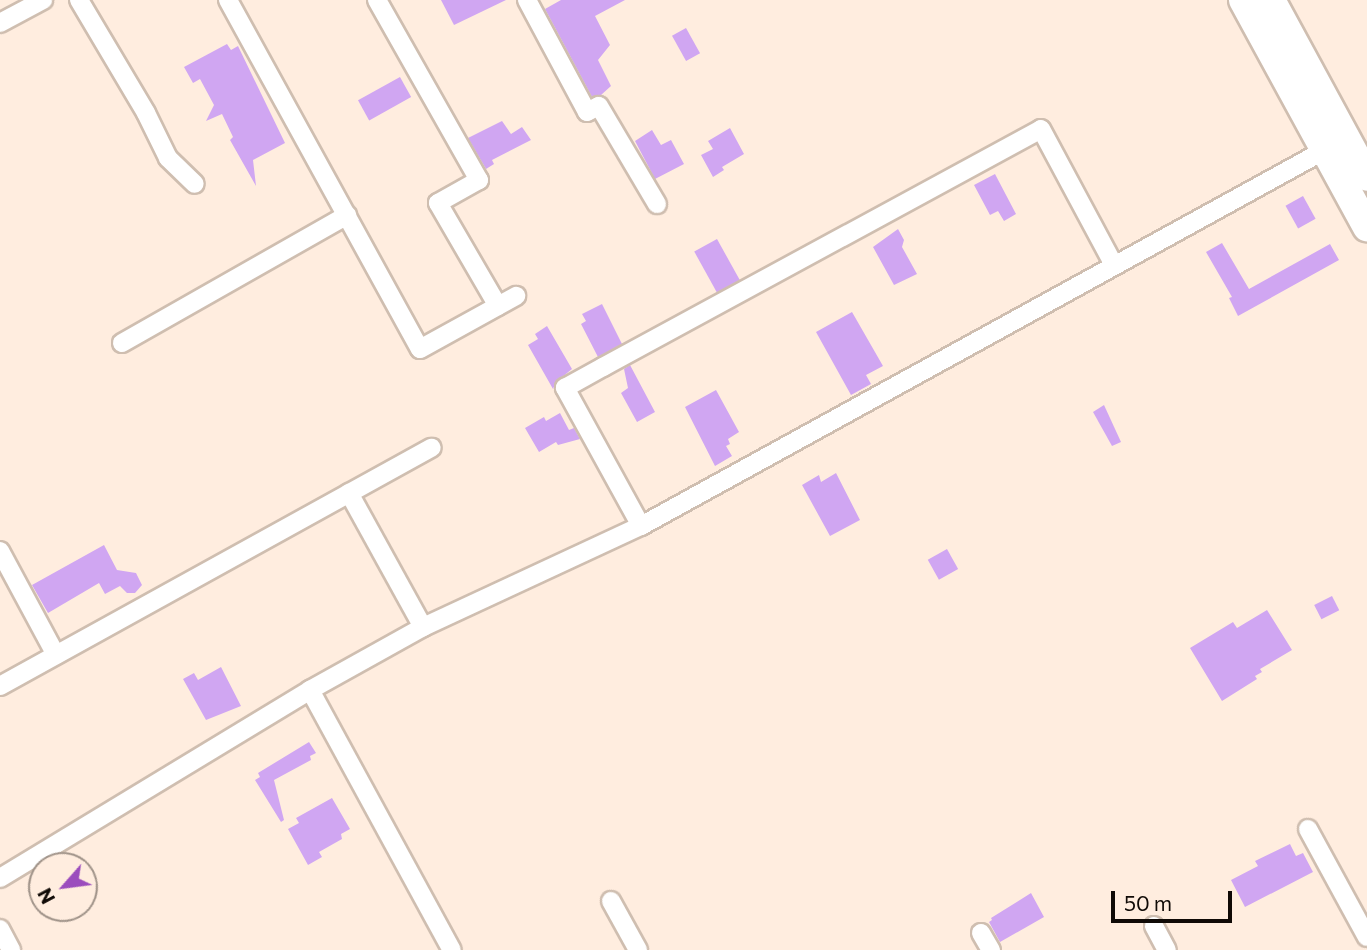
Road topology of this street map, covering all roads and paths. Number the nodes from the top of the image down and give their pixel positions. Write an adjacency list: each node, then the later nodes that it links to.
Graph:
1 (43, 0): 8 (street)
2 (79, 0): 11 (street)
3 (228, 0): 13 (street)
4 (377, 0): 17 (street)
5 (1243, 0): 9 (main road)
6 (1271, 0): 10 (main road)
7 (531, 1): 12 (street)
8 (0, 23)
9 (1325, 150): 14 (main road); 15 (street)
10 (1367, 177)
11 (195, 184)
12 (657, 204)
13 (346, 215): 17 (street); 18 (street)
14 (1367, 227)
15 (1114, 265): 21 (street); 21 (street)
16 (516, 296): 17 (street)
17 (498, 306)
18 (122, 343)
19 (432, 448): 20 (street)
20 (349, 494): 23 (street); 24 (street)
21 (641, 526): 23 (street)
22 (0, 551): 24 (street)
23 (423, 627): 26 (street)
24 (56, 655): 25 (street)
25 (0, 686)
26 (310, 690): 28 (street); 35 (street)
27 (1308, 829): 33 (street)
28 (0, 878)
29 (611, 901): 36 (street)
30 (1154, 926): 38 (street)
31 (0, 929): 34 (street)
32 (981, 933): 37 (street)
33 (1367, 937)
34 (11, 950)
35 (452, 950)
36 (638, 950)
37 (991, 950)
38 (1167, 950)

